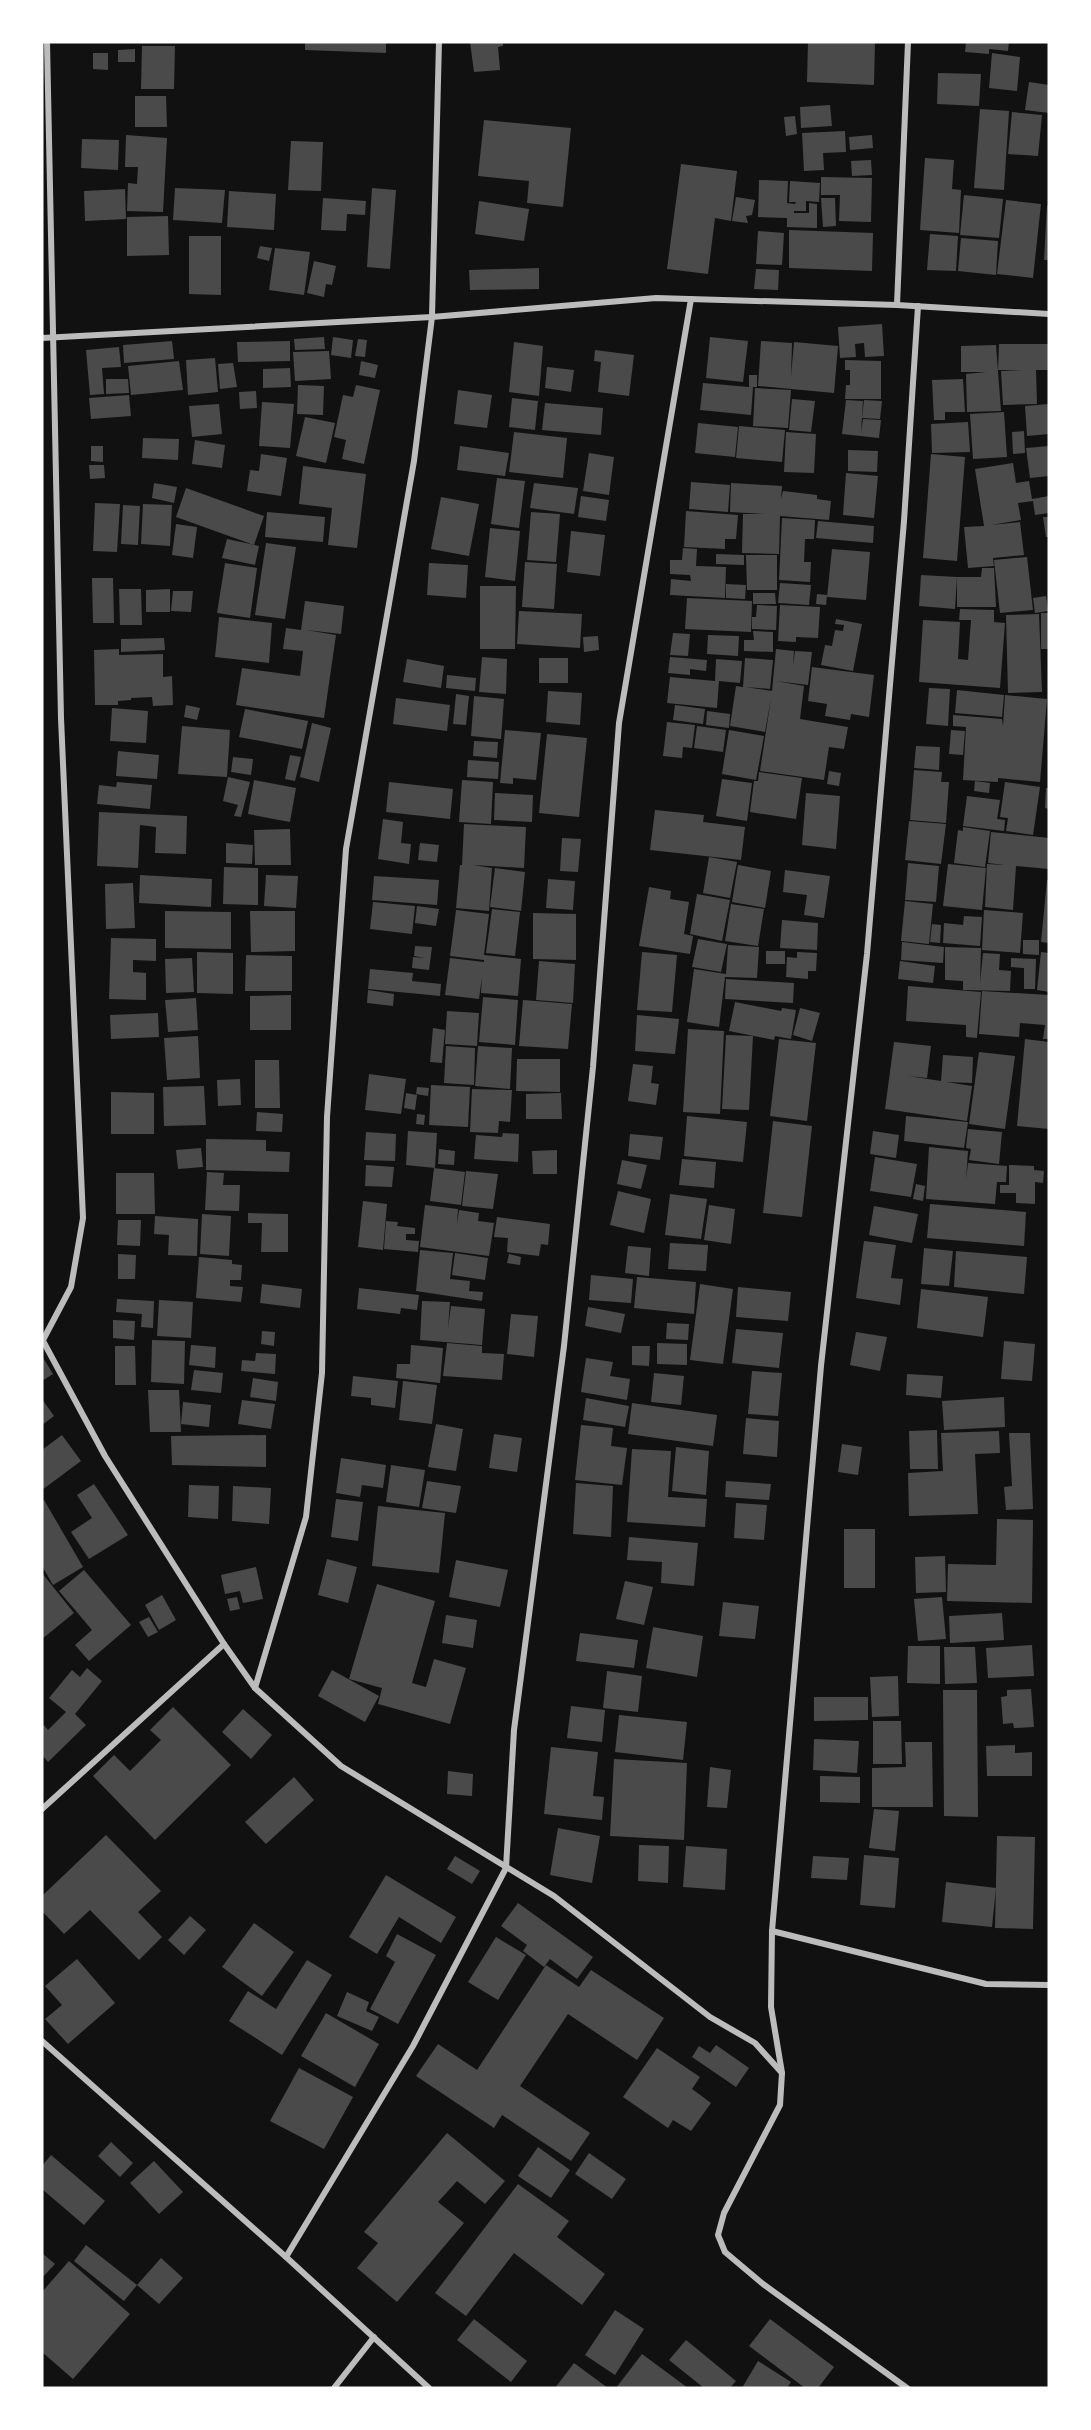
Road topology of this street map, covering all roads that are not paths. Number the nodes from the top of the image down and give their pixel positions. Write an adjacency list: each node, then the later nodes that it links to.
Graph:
1 (47, 42): 10 (street)
2 (439, 42): 8 (street)
3 (908, 42): 5 (street)
4 (691, 299): 5 (street); 8 (street); 15 (street)
5 (897, 305): 6 (street)
6 (918, 306): 7 (street); 16 (street)
7 (1049, 314)
8 (432, 317): 10 (street); 13 (street)
9 (42, 338): 10 (street)
10 (52, 338): 11 (street)
11 (42, 1340): 12 (street)
12 (224, 1644): 13 (street); 14 (street)
13 (255, 1688): 15 (street)
14 (42, 1809)
15 (506, 1868): 19 (street); 20 (street)
16 (772, 1931): 17 (street); 19 (street)
17 (1049, 1985)
18 (42, 2041): 20 (street)
19 (782, 2073): 24 (street)
20 (286, 2257): 21 (street)
21 (374, 2337): 22 (street); 23 (street)
22 (334, 2388)
23 (429, 2388)
24 (907, 2388)

